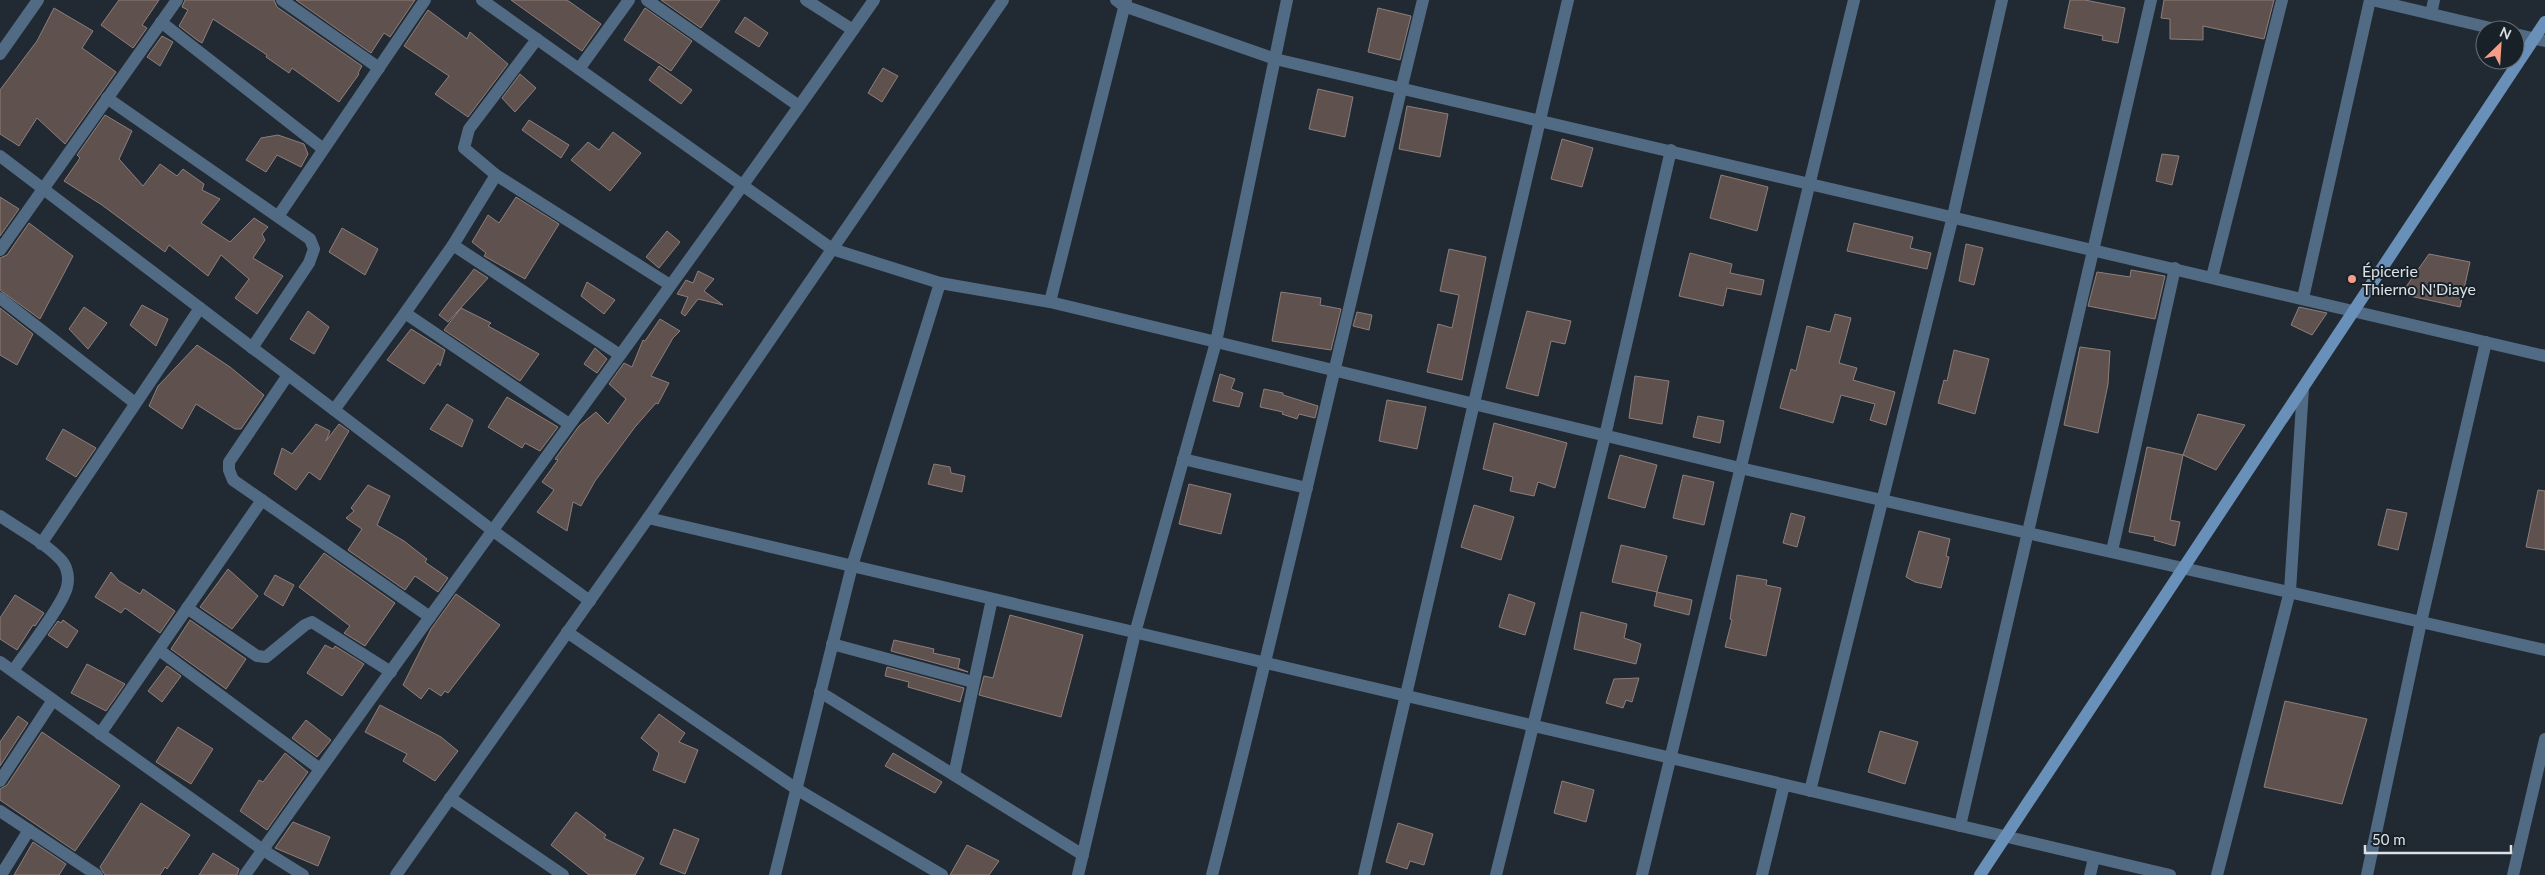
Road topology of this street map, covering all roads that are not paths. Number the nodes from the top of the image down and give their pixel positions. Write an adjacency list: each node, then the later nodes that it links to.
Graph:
1 (38, 0): 29 (street)
2 (177, 0): 22 (street)
3 (282, 0): 31 (street)
4 (425, 0): 31 (street)
5 (629, 0): 32 (street)
6 (647, 0): 35 (street)
7 (806, 0): 25 (street)
8 (874, 0): 25 (street)
9 (1003, 0): 49 (street)
10 (1287, 0): 30 (street)
11 (1423, 0): 33 (street)
12 (1568, 0): 36 (street)
13 (1854, 0): 41 (street)
14 (2002, 0): 45 (street)
15 (2151, 0): 47 (street)
16 (2282, 0): 51 (street)
17 (2371, 0): 21 (street); 55 (street)
18 (2434, 0): 21 (street)
19 (488, 2): 27 (street)
20 (1122, 2): 30 (street); 56 (street)
21 (2431, 14): 24 (street)
22 (160, 22): 34 (street); 37 (street)
23 (2545, 22): 28 (street)
24 (2475, 24)
25 (853, 30): 35 (street)
26 (2525, 36): 28 (street)
27 (537, 39): 32 (street); 40 (street)
28 (2540, 40): 58 (street)
29 (0, 54)
30 (1274, 59): 33 (street); 60 (street)
31 (379, 68): 37 (street)
32 (579, 69): 42 (street)
33 (1401, 88): 36 (street); 65 (street)
34 (107, 98): 43 (street); 44 (street)
35 (799, 106): 42 (street)
36 (1540, 120): 38 (street); 69 (street)
37 (322, 148): 44 (street)
38 (1671, 150): 41 (street); 72 (street)
39 (0, 156): 43 (street)
40 (496, 175): 46 (street); 53 (street)
41 (1809, 182): 45 (street); 74 (street)
42 (744, 186): 49 (street); 53 (street)
43 (42, 188): 48 (street); 57 (street)
44 (279, 215): 62 (street)
45 (1953, 216): 47 (street); 76 (street)
46 (453, 245): 59 (street); 63 (street)
47 (2094, 249): 50 (street); 81 (street)
48 (0, 250)
49 (832, 250): 52 (street); 79 (street)
50 (2176, 268): 51 (street); 83 (street)
51 (2212, 277): 55 (street)
52 (940, 283): 56 (street); 84 (street)
53 (670, 285): 63 (street)
54 (0, 298): 68 (street)
55 (2302, 298): 58 (street)
56 (1050, 302): 60 (street)
57 (200, 308): 62 (street); 68 (street)
58 (2355, 311): 61 (street); 67 (street)
59 (405, 313): 70 (street); 71 (street)
60 (1216, 342): 65 (street); 73 (street)
61 (2486, 342): 64 (street); 91 (street)
62 (252, 348): 66 (street)
63 (620, 355): 71 (street)
64 (2545, 356)
65 (1334, 370): 69 (street); 75 (street)
66 (288, 375): 70 (street); 77 (street)
67 (2303, 388): 85 (street); 86 (street)
68 (135, 403): 82 (street)
69 (1473, 404): 72 (street); 103 (street)
70 (334, 410): 80 (street)
71 (569, 424): 80 (street)
72 (1605, 436): 74 (street); 105 (street)
73 (1183, 459): 75 (street); 93 (street)
74 (1740, 468): 76 (street); 108 (street)
75 (1307, 488): 98 (street)
76 (1881, 499): 81 (street); 114 (street)
77 (262, 500): 89 (street); 90 (street)
78 (0, 516): 82 (street)
79 (648, 518): 84 (street); 88 (street)
80 (492, 530): 88 (street); 90 (street)
81 (2028, 532): 83 (street); 117 (street)
82 (42, 544): 99 (street)
83 (2112, 551): 85 (street)
84 (852, 566): 87 (street); 94 (street)
85 (2182, 566): 86 (street); 119 (street)
86 (2290, 591): 91 (street); 140 (street)
87 (992, 599): 93 (street); 101 (street)
88 (590, 601): 92 (street)
89 (188, 608): 95 (street); 100 (street)
90 (430, 617): 100 (street)
91 (2421, 622): 96 (street); 141 (street)
92 (567, 632): 113 (street); 115 (street)
93 (1135, 633): 98 (street); 121 (street)
94 (832, 644): 101 (street); 102 (street)
95 (159, 650): 106 (street); 109 (street)
96 (2545, 650)
97 (0, 662): 99 (street)
98 (1267, 663): 103 (street); 132 (street)
99 (13, 671): 104 (street)
100 (391, 672): 109 (street)
101 (973, 682): 110 (street)
102 (820, 692): 110 (street); 113 (street)
103 (1405, 696): 105 (street); 133 (street)
104 (53, 700): 106 (street); 111 (street)
105 (1534, 726): 108 (street); 134 (street)
106 (100, 734): 120 (street)
107 (2545, 738): 142 (street)
108 (1669, 758): 112 (street); 135 (street)
109 (320, 769): 120 (street)
110 (954, 775): 121 (street)
111 (0, 781)
112 (1784, 785): 114 (street); 136 (street)
113 (798, 790): 129 (street); 130 (street)
114 (1810, 791): 117 (street)
115 (450, 798): 127 (street); 128 (street)
116 (0, 811): 118 (street)
117 (1960, 826): 119 (street)
118 (29, 830): 123 (street); 124 (street)
119 (2005, 837): 122 (street); 137 (street)
120 (263, 850): 125 (street); 126 (street)
121 (1083, 855): 131 (street)
122 (2094, 858): 138 (street); 139 (street)
123 (1, 875)
124 (97, 875)
125 (245, 875)
126 (303, 875)
127 (396, 875)
128 (563, 875)
129 (775, 875)
130 (942, 875)
131 (1078, 875)
132 (1212, 875)
133 (1364, 875)
134 (1496, 875)
135 (1642, 875)
136 (1762, 875)
137 (1980, 875)
138 (2090, 875)
139 (2170, 875)
140 (2217, 875)
141 (2367, 875)
142 (2513, 875)

